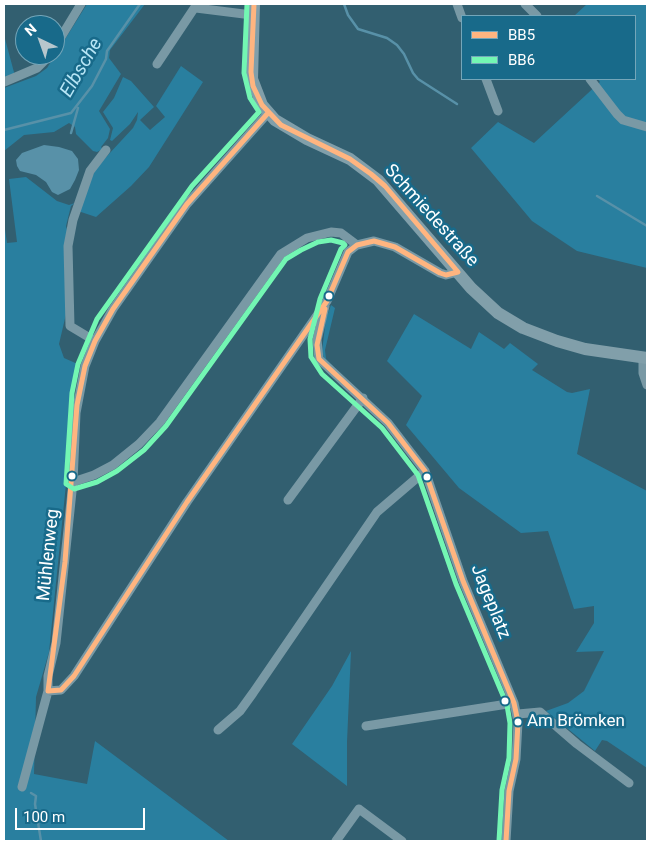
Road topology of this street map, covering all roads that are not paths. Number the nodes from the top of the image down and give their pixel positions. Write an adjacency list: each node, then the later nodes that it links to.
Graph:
1 (81, 4): 6 (street)
2 (525, 4): 5 (street)
3 (196, 6): 4 (street); 7 (street)
4 (253, 10): 13 (main road, Schmiedestraße)
5 (536, 15)
6 (65, 30)
7 (156, 64)
8 (40, 65): 11 (street)
9 (486, 80): 12 (street)
10 (591, 80): 14 (street)
11 (4, 82)
12 (498, 111)
13 (268, 113): 17 (main road, Schmiedestraße); 19 (street, Mühlenweg)
14 (647, 126)
15 (106, 150): 19 (street)
16 (358, 245): 17 (street); 18 (street); 24 (street)
17 (458, 272): 20 (main road, Schmiedestraße)
18 (327, 301): 22 (street, Jageplatz); 26 (street)
19 (95, 341): 24 (street, Mühlenweg)
20 (645, 358): 21 (street)
21 (647, 385)
22 (363, 398): 23 (street, Jageplatz); 25 (street)
23 (425, 472): 27 (street, Jageplatz); 30 (street)
24 (73, 482): 26 (street, Mühlenweg)
25 (288, 500)
26 (48, 691): 32 (street, Mühlenweg)
27 (514, 703): 28 (street, Jageplatz); 29 (street)
28 (518, 714): 31 (street); 35 (street, Jageplatz)
29 (366, 726)
30 (218, 730)
31 (629, 783)
32 (22, 787)
33 (336, 841): 34 (street)
34 (402, 841)
35 (506, 841)

